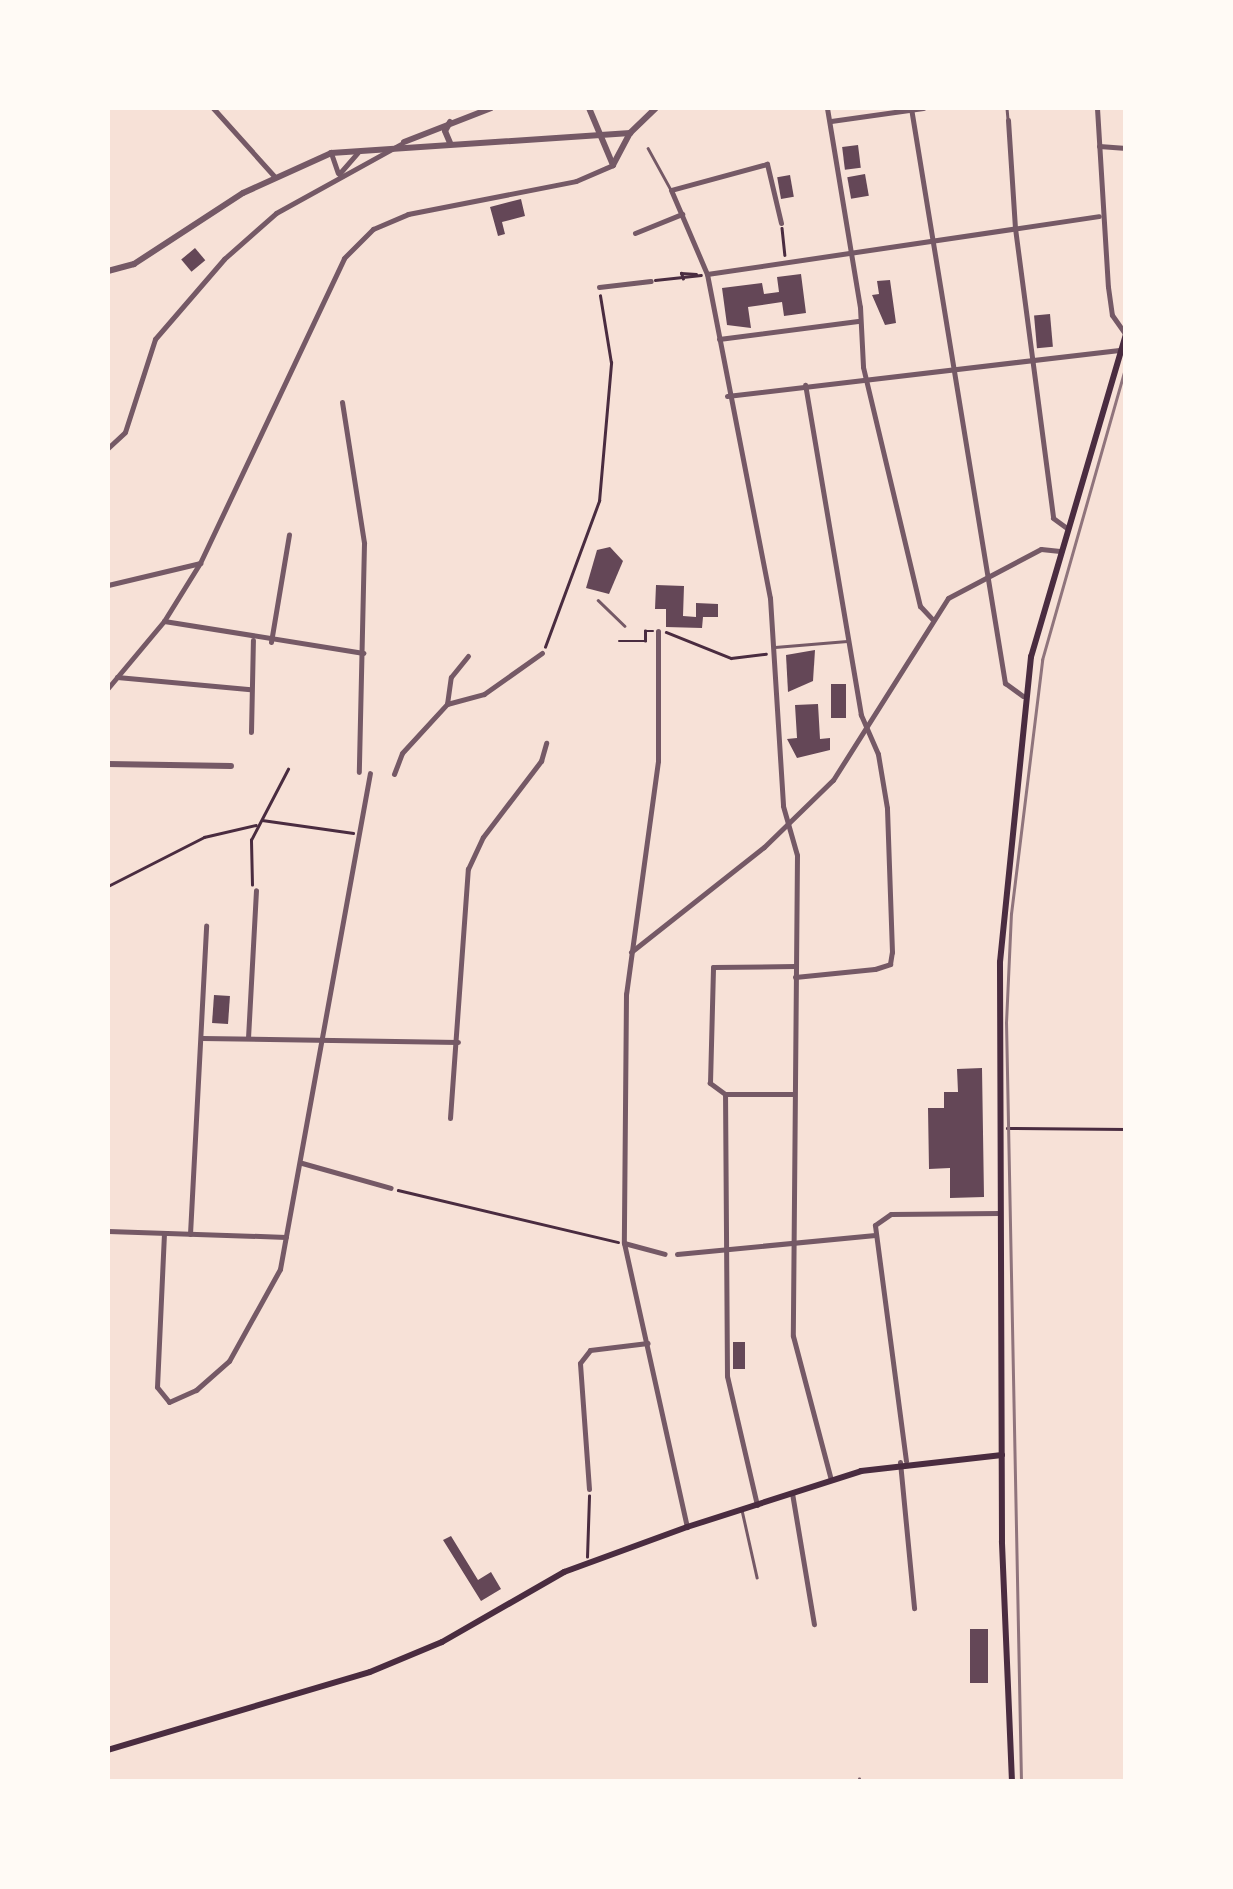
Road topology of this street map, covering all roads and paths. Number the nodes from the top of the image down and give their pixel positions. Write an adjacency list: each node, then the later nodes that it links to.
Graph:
1 (212, 108): 23 (street)
2 (491, 108): 11 (street)
3 (589, 108): 14 (street)
4 (656, 108): 13 (street)
5 (827, 108): 12 (street)
6 (911, 108): 7 (street); 12 (street); 31 (street)
7 (922, 108)
8 (1007, 108): 10 (lane)
9 (1097, 108): 17 (street)
10 (1008, 120): 29 (street)
11 (451, 121): 15 (street); 16 (street)
12 (830, 122): 32 (street)
13 (630, 133): 14 (street); 22 (street)
14 (606, 138): 15 (street); 22 (street)
15 (450, 143): 16 (street)
16 (401, 144): 18 (street); 24 (street)
17 (1098, 146): 20 (street); 27 (street)
18 (359, 148): 21 (street); 24 (street)
19 (648, 148): 25 (lane)
20 (1126, 148)
21 (331, 153): 23 (street); 24 (street)
22 (613, 165): 56 (street)
23 (274, 176): 34 (street)
24 (337, 176): 52 (street)
25 (671, 190): 26 (street); 28 (street)
26 (682, 214): 30 (street); 36 (street)
27 (1099, 216): 29 (street); 43 (street)
28 (781, 223): 33 (path)
29 (1015, 228): 31 (street); 46 (street)
30 (635, 233)
31 (936, 241): 32 (street); 47 (street)
32 (852, 252): 33 (street); 42 (street)
33 (786, 261): 36 (street)
34 (108, 271)
35 (680, 273): 37 (path); 38 (path); 39 (path)
36 (707, 274): 37 (path); 44 (street)
37 (697, 276): 39 (path)
38 (674, 278): 39 (path); 40 (path)
39 (684, 280)
40 (650, 281): 41 (street)
41 (599, 287): 70 (path)
42 (858, 321): 44 (street); 48 (street)
43 (1126, 335): 45 (main road)
44 (719, 338): 50 (street)
45 (1118, 350): 46 (street); 53 (main road)
46 (1032, 356): 47 (street); 53 (street)
47 (954, 366): 48 (street); 57 (street)
48 (868, 375): 49 (street); 60 (street)
49 (805, 384): 50 (street); 66 (street)
50 (727, 396): 68 (street)
51 (342, 402): 69 (street)
52 (108, 448)
53 (1067, 528): 55 (main road)
54 (289, 534): 67 (street)
55 (1060, 550): 57 (street); 75 (main road)
56 (200, 564): 58 (street); 61 (street)
57 (988, 574): 60 (street); 75 (street)
58 (108, 585)
59 (598, 600): 62 (lane)
60 (932, 619): 77 (street)
61 (164, 621): 64 (street); 72 (street)
62 (625, 626)
63 (658, 631): 65 (path); 68 (path); 93 (street)
64 (253, 640): 67 (street); 74 (street)
65 (619, 641)
66 (850, 641): 68 (lane); 77 (street)
67 (271, 642): 69 (street)
68 (774, 647): 88 (street)
69 (364, 653): 83 (street)
70 (542, 653): 76 (street)
71 (468, 656): 76 (street)
72 (117, 676): 73 (street); 74 (street)
73 (108, 688)
74 (250, 689): 78 (street)
75 (1023, 696): 107 (main road)
76 (447, 704): 85 (street)
77 (869, 727): 88 (street); 95 (street)
78 (250, 732)
79 (546, 743): 99 (street)
80 (108, 764): 81 (street)
81 (230, 766)
82 (288, 770): 86 (path)
83 (360, 772)
84 (370, 773): 89 (street)
85 (394, 774)
86 (261, 820): 87 (path); 89 (path)
87 (256, 825): 90 (path); 91 (path)
88 (789, 826): 93 (street); 94 (street)
89 (360, 834): 98 (street)
90 (108, 886)
91 (256, 890): 97 (street)
92 (206, 925): 96 (street)
93 (631, 952): 113 (street)
94 (795, 966): 95 (street); 100 (street)
95 (795, 977): 101 (street)
96 (202, 1038): 97 (street); 110 (street)
97 (248, 1038): 98 (street)
98 (324, 1041): 99 (street); 105 (street)
99 (458, 1042): 102 (street)
100 (725, 1094): 101 (street); 115 (street)
101 (794, 1094): 114 (street)
102 (450, 1118)
103 (1006, 1128): 104 (path)
104 (1126, 1129)
105 (302, 1163): 106 (street); 112 (street)
106 (391, 1188): 113 (path)
107 (999, 1213): 111 (street); 119 (main road)
108 (108, 1231): 109 (street)
109 (164, 1234): 110 (street); 112 (street)
110 (190, 1234): 112 (street)
111 (875, 1236): 114 (street); 120 (street)
112 (286, 1237)
113 (624, 1243): 116 (street); 118 (street)
114 (793, 1245): 115 (street); 121 (street)
115 (726, 1249): 117 (street); 124 (street)
116 (665, 1254)
117 (677, 1254)
118 (648, 1343): 122 (street); 126 (street)
119 (1002, 1455): 120 (main road); 132 (main road)
120 (903, 1461): 121 (main road); 129 (street)
121 (831, 1480): 123 (main road)
122 (589, 1489): 127 (path)
123 (792, 1494): 124 (main road); 130 (street)
124 (758, 1505): 125 (main road)
125 (742, 1510): 126 (main road); 128 (lane)
126 (687, 1527): 127 (main road)
127 (588, 1562): 131 (main road)
128 (757, 1577)
129 (914, 1608)
130 (814, 1624)
131 (108, 1750)
132 (1012, 1782)

